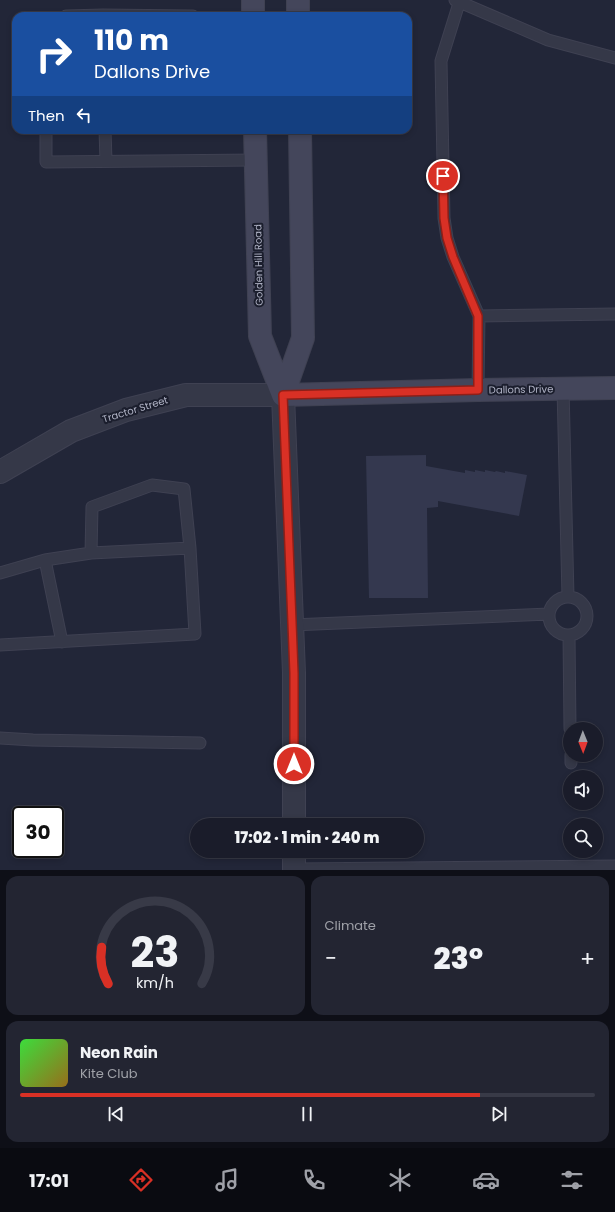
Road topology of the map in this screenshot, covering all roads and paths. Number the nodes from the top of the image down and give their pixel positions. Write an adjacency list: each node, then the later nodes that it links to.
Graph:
1 (253, 0): 4 (street)
2 (298, 0): 5 (street)
3 (458, 1): 6 (lane); 14 (lane)
4 (253, 12)
5 (298, 12)
6 (615, 58)
7 (46, 134): 12 (lane)
8 (105, 134): 12 (lane)
9 (255, 134): 11 (street, Golden Hill Road)
10 (300, 134): 18 (street, Golden Hill Road)
11 (256, 160): 12 (lane); 18 (street, Golden Hill Road)
12 (106, 161)
13 (615, 314): 14 (lane)
14 (478, 316): 17 (lane)
15 (563, 388): 16 (street, Dallons Drive); 17 (street, Dallons Drive); 24 (lane)
16 (615, 388)
17 (478, 390): 18 (street, Dallons Drive)
18 (283, 395): 19 (street, Tractor Street); 26 (street, Golden Hill Road)
19 (0, 472)
20 (190, 548): 21 (lane); 21 (lane); 28 (lane)
21 (91, 553): 22 (lane)
22 (45, 560): 23 (lane); 28 (lane)
23 (0, 573)
24 (568, 596): 25 (lane); 27 (lane)
25 (548, 614): 26 (lane); 27 (lane)
26 (292, 625): 33 (street, Golden Hill Road)
27 (569, 635): 30 (lane)
28 (62, 642): 29 (lane)
29 (0, 645)
30 (570, 722)
31 (0, 738): 32 (lane)
32 (200, 743)
33 (294, 818)
34 (294, 863): 35 (lane)
35 (615, 866)

